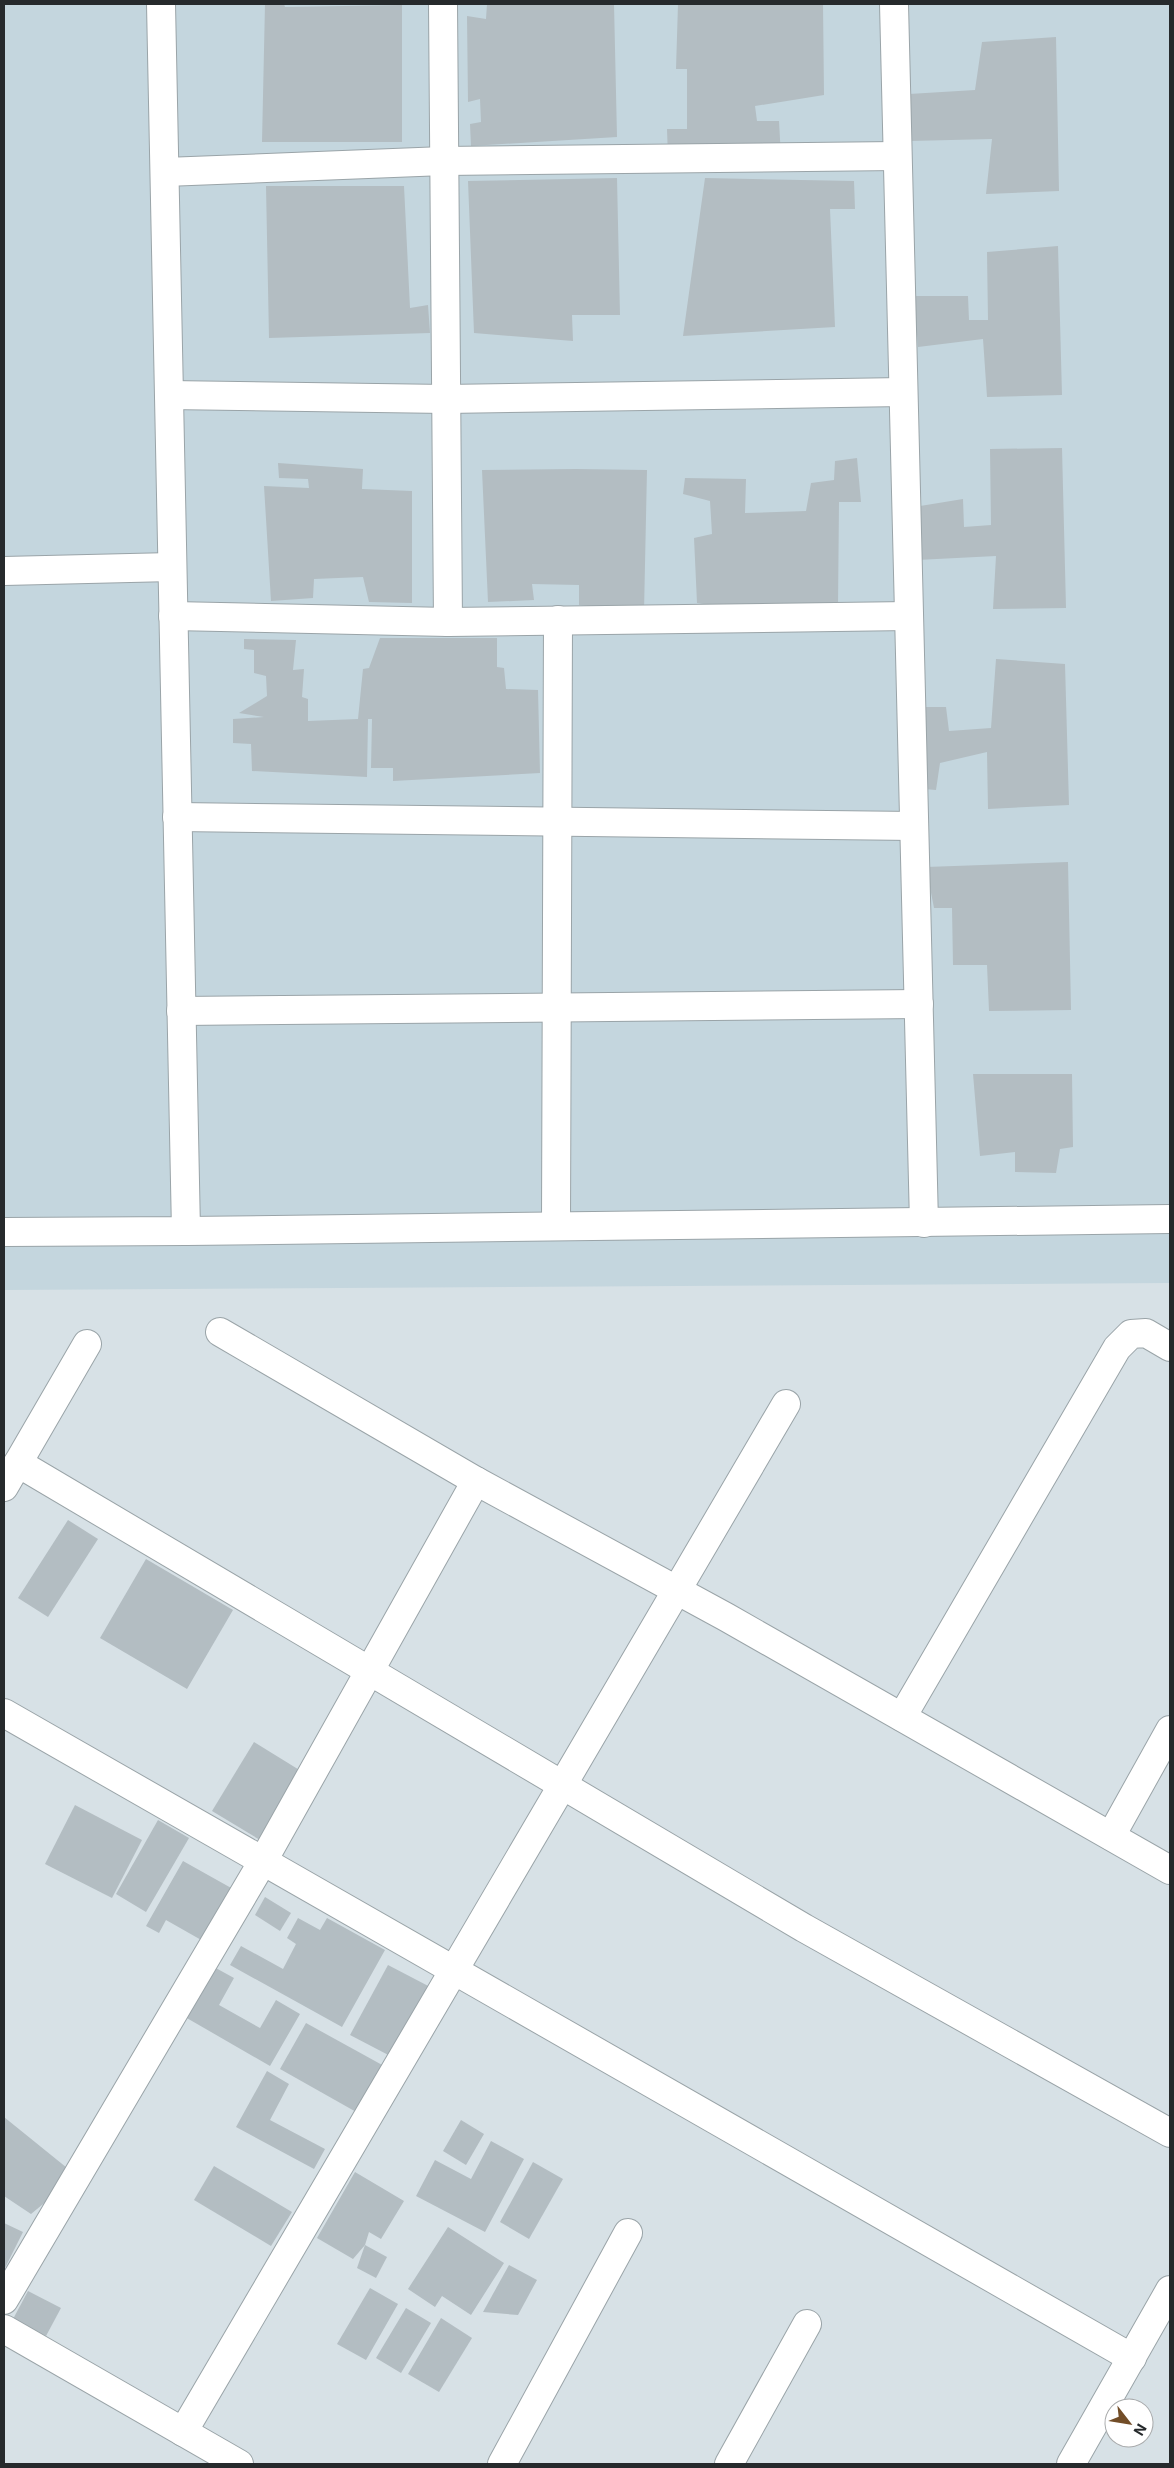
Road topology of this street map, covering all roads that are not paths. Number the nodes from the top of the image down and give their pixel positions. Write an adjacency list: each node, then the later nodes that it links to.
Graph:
1 (161, 4): 6 (street)
2 (444, 4): 5 (street)
3 (894, 4): 4 (street)
4 (897, 156): 5 (street); 7 (street)
5 (444, 161): 6 (street); 9 (street)
6 (165, 172): 8 (street)
7 (903, 392): 9 (street); 13 (street)
8 (169, 395): 9 (street); 10 (street)
9 (446, 399): 15 (street)
10 (172, 568): 11 (street); 12 (street)
11 (4, 571)
12 (173, 616): 15 (street); 16 (street)
13 (909, 616): 14 (street); 18 (street)
14 (558, 620): 15 (street); 17 (street)
15 (448, 622)
16 (177, 817): 17 (street); 21 (street)
17 (558, 822): 18 (street); 20 (street)
18 (914, 826): 19 (street)
19 (919, 1004): 20 (street); 23 (street)
20 (557, 1008): 21 (street); 24 (street)
21 (181, 1011): 25 (street)
22 (1170, 1219): 23 (street)
23 (924, 1222): 24 (street)
24 (556, 1226): 25 (street)
25 (186, 1231): 26 (street)
26 (4, 1232)
27 (220, 1332): 32 (street)
28 (88, 1344): 31 (street)
29 (1170, 1347): 37 (street)
30 (786, 1404): 34 (street)
31 (18, 1463): 33 (street); 35 (street)
32 (476, 1481): 34 (street); 35 (street)
33 (4, 1487)
34 (676, 1590): 37 (street); 39 (street)
35 (369, 1673): 39 (street); 41 (street)
36 (4, 1713): 41 (street)
37 (902, 1717): 40 (street)
38 (1170, 1730): 40 (street)
39 (562, 1787): 43 (street); 44 (street)
40 (1111, 1836): 42 (street)
41 (263, 1861): 43 (street); 47 (street)
42 (1170, 1870)
43 (456, 1970): 50 (street); 51 (street)
44 (1170, 2133)
45 (628, 2233): 53 (street)
46 (1170, 2290): 50 (street)
47 (4, 2300)
48 (807, 2324): 54 (street)
49 (4, 2329): 51 (street)
50 (1132, 2358): 55 (street)
51 (183, 2432): 52 (street)
52 (239, 2464)
53 (502, 2464)
54 (729, 2464)
55 (1071, 2464)

